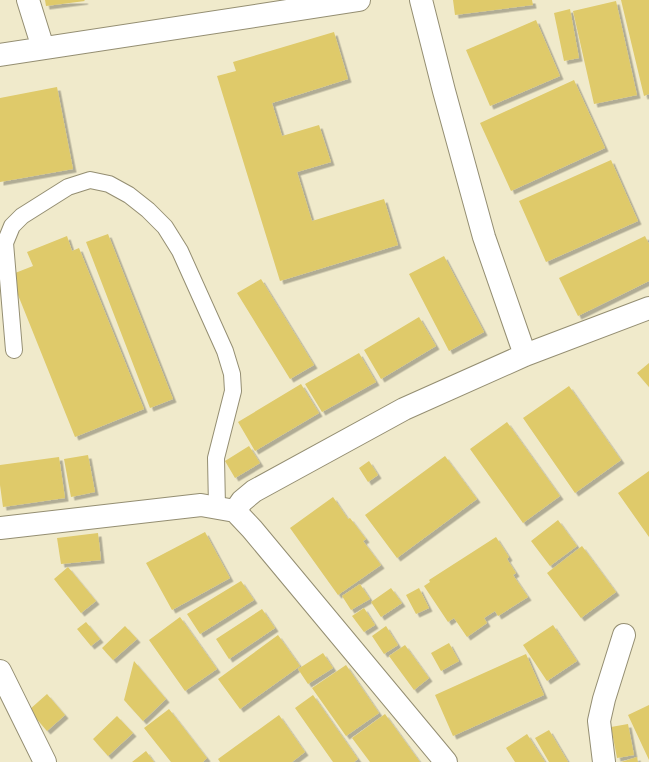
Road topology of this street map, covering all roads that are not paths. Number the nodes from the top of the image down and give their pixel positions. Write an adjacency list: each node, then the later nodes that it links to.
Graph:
1 (28, 0): 4 (street)
2 (359, 0): 4 (street)
3 (421, 0): 8 (street)
4 (44, 48): 5 (street)
5 (0, 55)
6 (649, 308): 8 (street)
7 (14, 350): 9 (lane)
8 (525, 354): 9 (street)
9 (226, 509): 10 (street); 14 (street)
10 (0, 528)
11 (624, 635): 15 (street)
12 (0, 671): 13 (street)
13 (45, 762)
14 (446, 762)
15 (604, 762)

